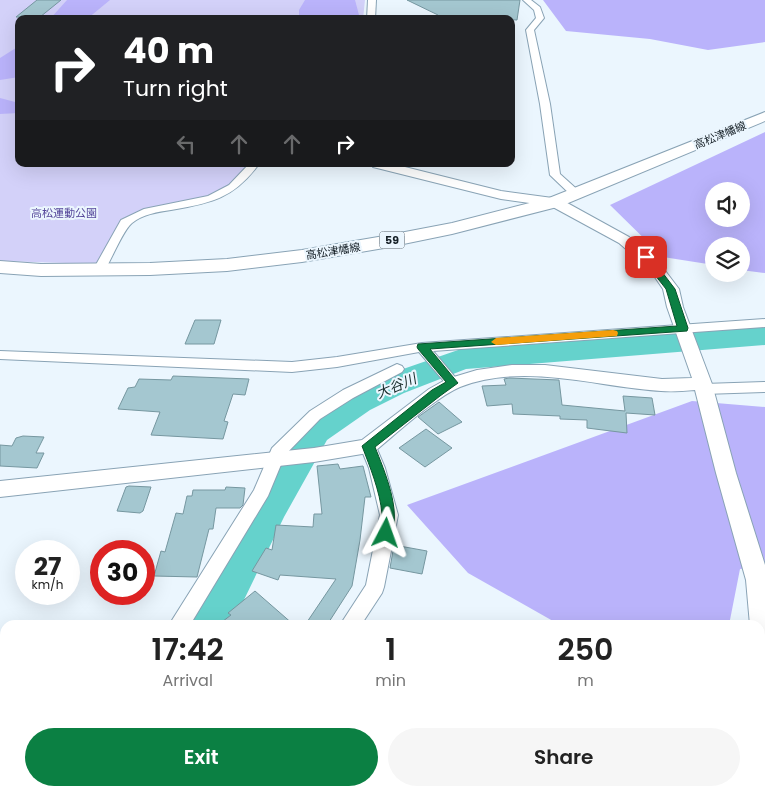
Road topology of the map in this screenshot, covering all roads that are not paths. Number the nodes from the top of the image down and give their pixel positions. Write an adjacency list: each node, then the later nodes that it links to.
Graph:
1 (372, 0): 3 (street)
2 (527, 0): 7 (street)
3 (371, 15)
4 (765, 116): 7 (main road, 高松津幡線 / 59)
5 (251, 167): 10 (street)
6 (390, 167): 8 (street)
7 (576, 194): 8 (main road, 高松津幡線 / 59)
8 (555, 202): 10 (main road, 高松津幡線 / 59); 12 (street)
9 (0, 267): 10 (main road, 高松津幡線 / 59)
10 (99, 270)
11 (765, 323): 12 (street)
12 (685, 335): 13 (street); 17 (street)
13 (424, 349): 14 (street); 16 (street)
14 (0, 355)
15 (398, 369): 21 (street)
16 (449, 379): 17 (street); 19 (street)
17 (704, 387): 18 (street); 25 (street)
18 (765, 387)
19 (368, 446): 20 (street); 24 (street)
20 (314, 455): 21 (street)
21 (279, 458): 22 (street); 23 (street)
22 (0, 489)
23 (182, 620)
24 (353, 620)
25 (762, 620)

